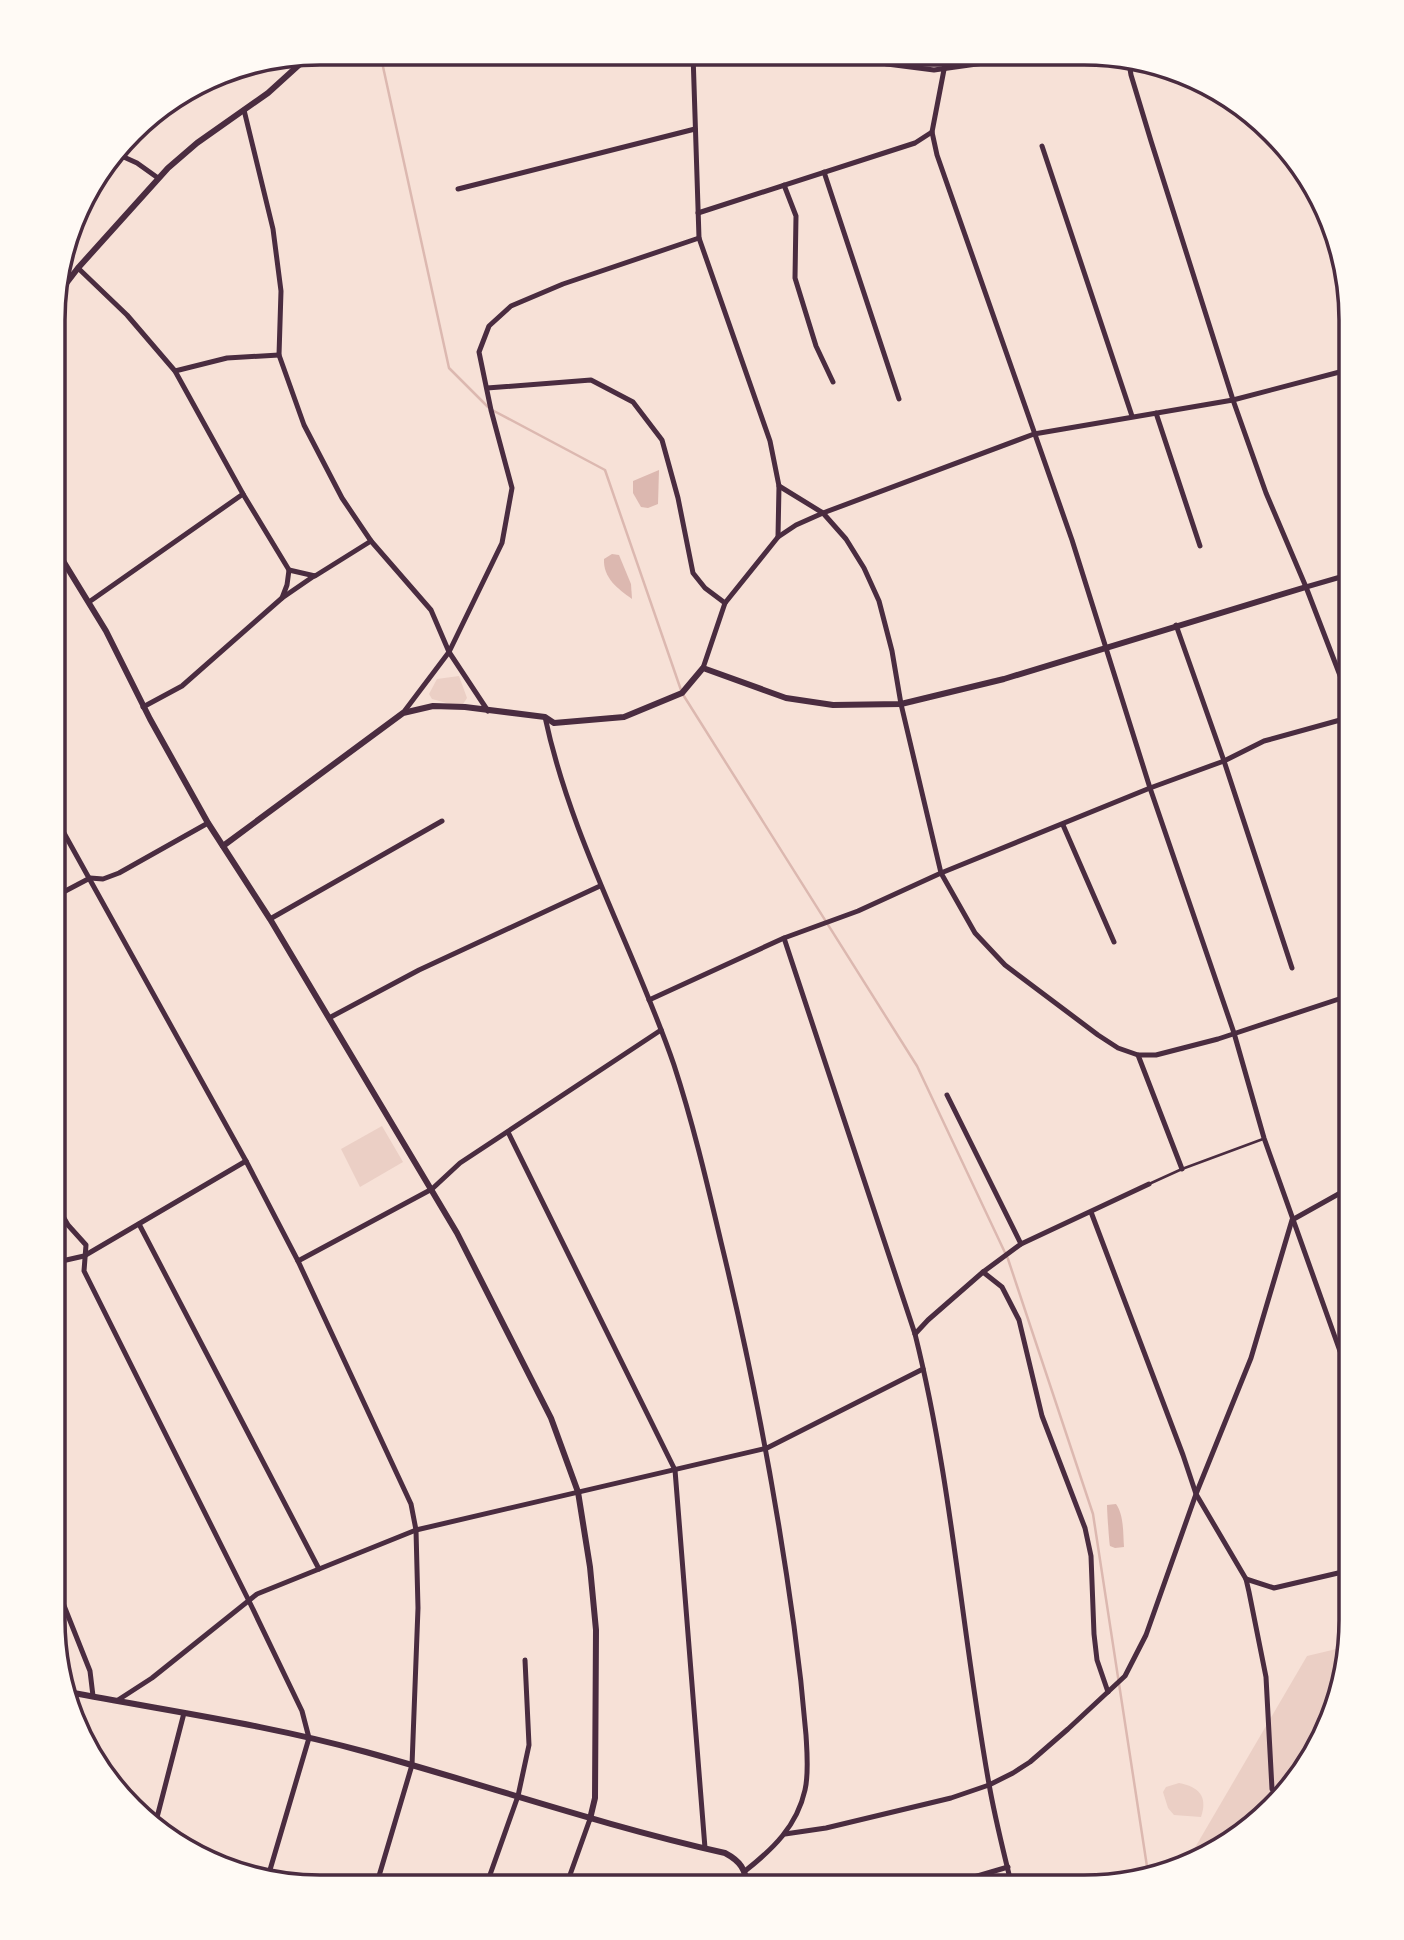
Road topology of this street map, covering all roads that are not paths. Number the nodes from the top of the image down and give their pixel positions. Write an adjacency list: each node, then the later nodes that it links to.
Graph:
1 (693, 65): 9 (street)
2 (894, 65): 6 (street)
3 (946, 65): 6 (street)
4 (973, 65): 6 (street)
5 (298, 66): 8 (street)
6 (946, 69): 10 (street)
7 (1131, 70): 27 (street)
8 (244, 110): 14 (street); 21 (street)
9 (695, 129): 16 (street); 17 (street)
10 (932, 132): 13 (street); 30 (street)
11 (1042, 146): 29 (street)
12 (124, 157): 14 (street)
13 (824, 172): 15 (street); 26 (street)
14 (158, 178): 19 (street)
15 (785, 186): 17 (street); 24 (street)
16 (458, 189)
17 (698, 213): 18 (street)
18 (699, 238): 25 (street); 31 (street)
19 (78, 268): 20 (street); 22 (street)
20 (68, 281)
21 (279, 355): 22 (street); 35 (street)
22 (176, 371): 32 (street)
23 (1339, 372): 27 (street)
24 (833, 382)
25 (487, 388): 44 (street); 47 (street)
26 (899, 398)
27 (1233, 400): 28 (street); 41 (street)
28 (1156, 413): 29 (street); 36 (street)
29 (1132, 416): 30 (street)
30 (1034, 434): 33 (street); 46 (street)
31 (779, 486): 33 (street); 34 (street)
32 (243, 494): 38 (street); 43 (street)
33 (823, 513): 34 (street); 50 (street)
34 (778, 537): 44 (street)
35 (371, 541): 39 (street); 47 (street)
36 (1200, 546)
37 (65, 564): 43 (street)
38 (289, 570): 39 (street); 42 (street)
39 (315, 576): 42 (street)
40 (1339, 577): 41 (street)
41 (1306, 587): 45 (street); 49 (street)
42 (282, 598): 51 (street)
43 (89, 602): 51 (street)
44 (724, 603): 48 (street)
45 (1176, 625): 46 (street); 56 (street)
46 (1107, 647): 50 (street); 57 (street)
47 (449, 652): 52 (street); 53 (street)
48 (703, 667): 50 (street); 54 (street)
49 (1339, 673)
50 (901, 704): 63 (street)
51 (143, 707): 59 (street)
52 (488, 711): 53 (street); 54 (street)
53 (403, 713): 62 (street)
54 (545, 717): 65 (street)
55 (1339, 720): 56 (street)
56 (1224, 761): 57 (street); 70 (street)
57 (1150, 788): 60 (street); 75 (street)
58 (442, 821): 67 (street)
59 (208, 823): 62 (street); 64 (street)
60 (1062, 825): 63 (street); 69 (street)
61 (65, 834): 64 (street)
62 (223, 846): 67 (street)
63 (941, 873): 68 (street); 76 (street)
64 (90, 878): 66 (street); 80 (street)
65 (600, 886): 72 (street); 73 (street)
66 (65, 891)
67 (270, 919): 73 (street)
68 (784, 938): 72 (street); 94 (street)
69 (1114, 942)
70 (1292, 968)
71 (1339, 999): 75 (street)
72 (649, 1000): 74 (street)
73 (329, 1018): 83 (street)
74 (660, 1030): 78 (street); 97 (street)
75 (1234, 1033): 76 (street); 79 (street)
76 (1138, 1055): 81 (street)
77 (947, 1095): 89 (street)
78 (508, 1132): 83 (street); 98 (street)
79 (1264, 1138): 81 (lane); 87 (street)
80 (246, 1161): 88 (street); 92 (street)
81 (1182, 1169): 82 (lane)
82 (1149, 1184): 85 (street)
83 (432, 1189): 92 (street); 99 (street)
84 (1339, 1194): 87 (street)
85 (1091, 1212): 89 (street); 100 (street)
86 (65, 1220): 90 (street)
87 (1292, 1220): 95 (street); 100 (street)
88 (139, 1224): 90 (street); 102 (street)
89 (1021, 1244): 93 (street)
90 (84, 1256): 91 (street); 105 (street)
91 (65, 1260)
92 (298, 1261): 101 (street)
93 (983, 1272): 94 (street); 108 (street)
94 (915, 1334): 96 (street)
95 (1339, 1349)
96 (923, 1369): 97 (street); 115 (street)
97 (767, 1448): 98 (street); 120 (street)
98 (676, 1470): 99 (street); 121 (street)
99 (578, 1492): 101 (street); 119 (street)
100 (1196, 1493): 104 (street); 108 (street)
101 (416, 1530): 102 (street); 114 (street)
102 (319, 1569): 105 (street)
103 (1339, 1573): 104 (street)
104 (1246, 1579): 116 (street)
105 (249, 1601): 111 (street); 113 (street)
106 (65, 1610): 110 (street)
107 (525, 1660): 117 (street)
108 (1108, 1692): 115 (street)
109 (75, 1693): 110 (street)
110 (93, 1696): 111 (street)
111 (118, 1700): 112 (street)
112 (184, 1713): 113 (street); 118 (street)
113 (309, 1738): 114 (street); 123 (street)
114 (412, 1765): 117 (street); 125 (street)
115 (989, 1785): 120 (street); 122 (street)
116 (1274, 1791)
117 (518, 1796): 119 (street); 126 (street)
118 (157, 1817)
119 (590, 1819): 121 (street); 127 (street)
120 (785, 1835): 124 (street)
121 (705, 1848): 124 (street)
122 (1007, 1867): 129 (street); 130 (street)
123 (270, 1870)
124 (745, 1871): 128 (street)
125 (379, 1875)
126 (490, 1875)
127 (570, 1875)
128 (746, 1875)
129 (980, 1875)
130 (1009, 1875)

